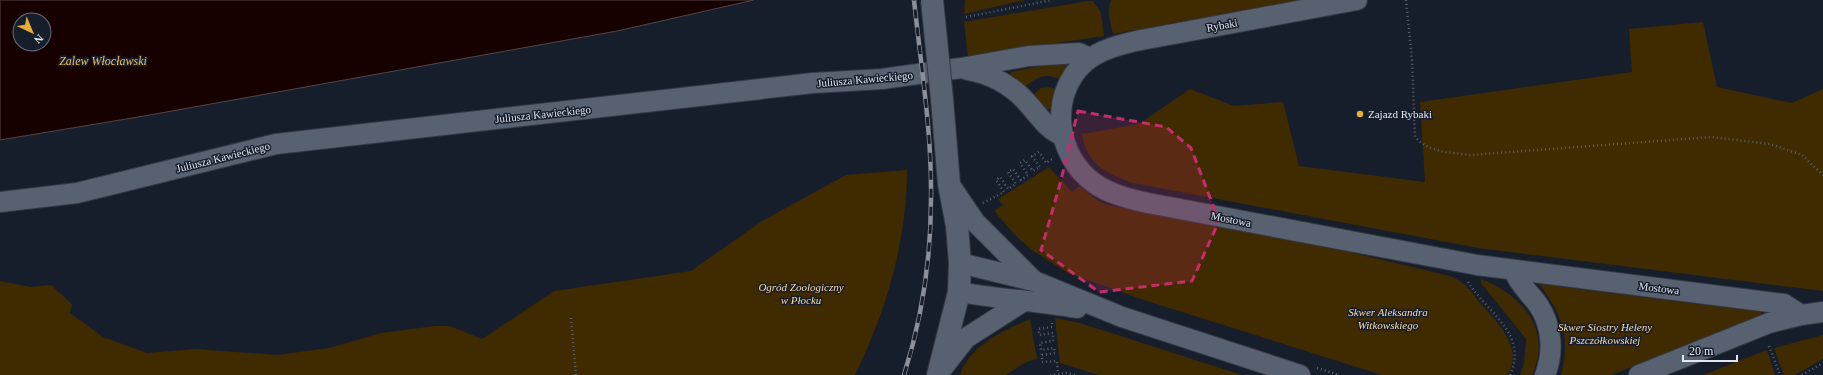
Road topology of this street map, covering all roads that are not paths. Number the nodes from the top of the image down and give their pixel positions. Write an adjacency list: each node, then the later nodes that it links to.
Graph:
1 (932, 0): 6 (main road, bridge)
2 (1356, 0): 3 (street, Rybaki)
3 (1090, 58): 4 (street, Juliusza Kawieckiego); 5 (street, Mostowa)
4 (962, 68): 5 (street); 7 (street, Juliusza Kawieckiego)
5 (1061, 134): 9 (street, Mostowa)
6 (949, 184): 8 (main road); 10 (street)
7 (0, 202)
8 (960, 263): 10 (street); 11 (main road)
9 (1514, 271): 14 (street, Mostowa); 18 (street)
10 (1034, 281): 15 (street)
11 (959, 292): 12 (street); 16 (main road)
12 (1024, 301): 15 (street); 16 (street)
13 (1823, 312): 14 (street)
14 (1801, 315): 19 (street)
15 (1122, 317): 17 (street)
16 (938, 374)
17 (1300, 375)
18 (1545, 375)
19 (1639, 375)

